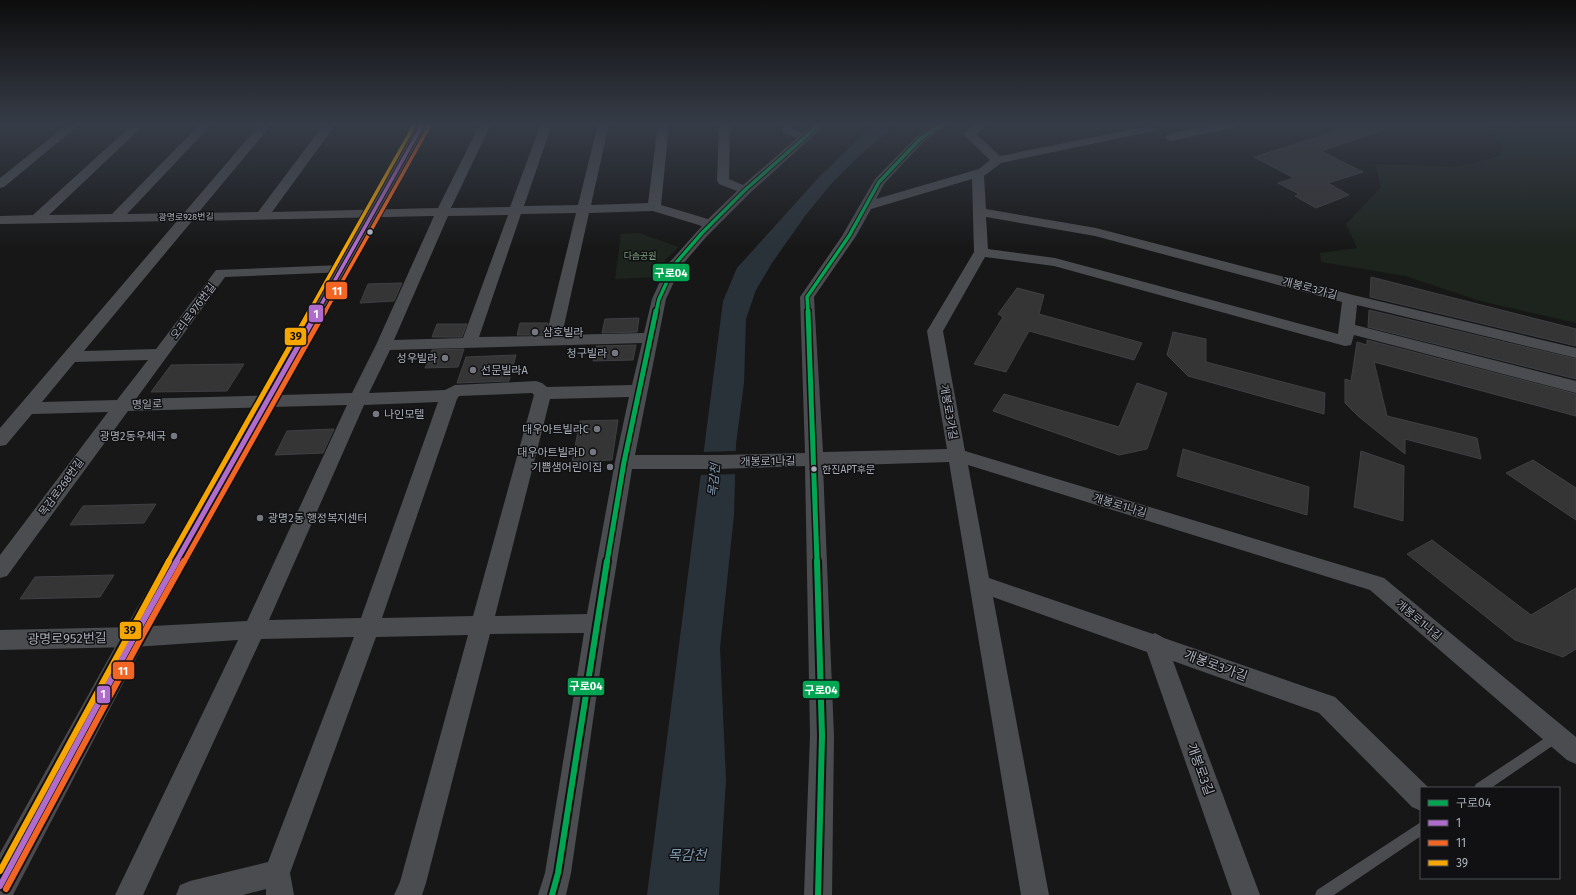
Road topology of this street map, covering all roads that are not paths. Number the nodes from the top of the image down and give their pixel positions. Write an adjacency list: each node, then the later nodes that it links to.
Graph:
1 (22, 166): 16 (street)
2 (94, 166): 29 (street)
3 (166, 166): 27 (street)
4 (231, 166): 26 (street)
5 (299, 166): 25 (street)
6 (399, 166): 24 (main road)
7 (466, 166): 22 (street)
8 (530, 166): 21 (street)
9 (593, 166): 20 (street)
10 (659, 166): 19 (street)
11 (723, 166): 17 (street)
12 (772, 166): 17 (street)
13 (894, 166): 18 (street)
14 (990, 166): 15 (street)
15 (978, 173): 18 (street); 23 (street)
16 (0, 184)
17 (745, 190): 30 (street)
18 (866, 206): 52 (street)
19 (654, 207): 20 (street, 광명로928번길); 30 (street, 광명로928번길)
20 (582, 209): 21 (street, 광명로928번길); 36 (street)
21 (514, 210): 22 (street, 광명로928번길); 37 (street)
22 (443, 212): 24 (street, 광명로928번길); 38 (street)
23 (980, 212): 31 (street); 33 (street, 개봉로3가길)
24 (372, 214): 25 (street, 광명로928번길); 32 (main road)
25 (262, 216): 26 (street, 광명로928번길)
26 (188, 217): 27 (street, 광명로928번길); 41 (street)
27 (116, 218): 29 (street, 광명로928번길)
28 (0, 220): 29 (street, 광명로928번길)
29 (36, 220)
30 (710, 224): 35 (street)
31 (981, 252): 34 (street, 개봉로3가길); 51 (street, 개봉로3가길)
32 (341, 269): 40 (street, 오리로976번길); 47 (main road)
33 (1350, 299): 34 (street, 개봉로3가길); 39 (street)
34 (1347, 328): 42 (street)
35 (649, 338): 36 (street); 43 (street)
36 (553, 341): 37 (street)
37 (469, 343): 38 (street)
38 (384, 345): 46 (street)
39 (1576, 352)
40 (160, 354): 41 (street); 48 (street, 오리로976번길)
41 (70, 357): 49 (street)
42 (1576, 387)
43 (638, 391): 44 (street, 명일로); 53 (street)
44 (542, 393): 45 (street, 명일로); 57 (street)
45 (449, 396): 46 (street, 명일로); 58 (street)
46 (358, 399): 47 (street, 명일로); 59 (street)
47 (266, 401): 48 (street, 명일로); 60 (main road)
48 (122, 405): 49 (street, 명일로); 54 (street, 목감로268번길)
49 (27, 408): 50 (street)
50 (0, 440)
51 (956, 455): 52 (street, 개봉로1나길); 55 (street, 개봉로3가길); 63 (street, 개봉로1나길)
52 (805, 460): 53 (street, 개봉로1나길); 74 (street)
53 (633, 462): 56 (street)
54 (0, 570)
55 (979, 583): 62 (street, 개봉로3가길); 75 (street, 개봉로3가길)
56 (596, 623): 57 (street, 광명로952번길); 73 (street)
57 (481, 625): 58 (street, 광명로952번길); 72 (street)
58 (368, 628): 59 (street, 광명로952번길); 68 (street)
59 (254, 630): 60 (street, 광명로952번길); 70 (street)
60 (134, 637): 61 (street, 광명로952번길); 69 (main road)
61 (0, 640)
62 (1155, 644): 66 (street, 개봉로3가길); 76 (street, 개봉로3길)
63 (1557, 736): 64 (street, 개봉로1나길); 65 (lane)
64 (1576, 752)
65 (1481, 787)
66 (1420, 797)
67 (1420, 829): 77 (lane)
68 (278, 884): 71 (street)
69 (0, 886)
70 (129, 895)
71 (190, 895)
72 (408, 895)
73 (552, 895)
74 (818, 895)
75 (1035, 895)
76 (1246, 895)
77 (1322, 895)

